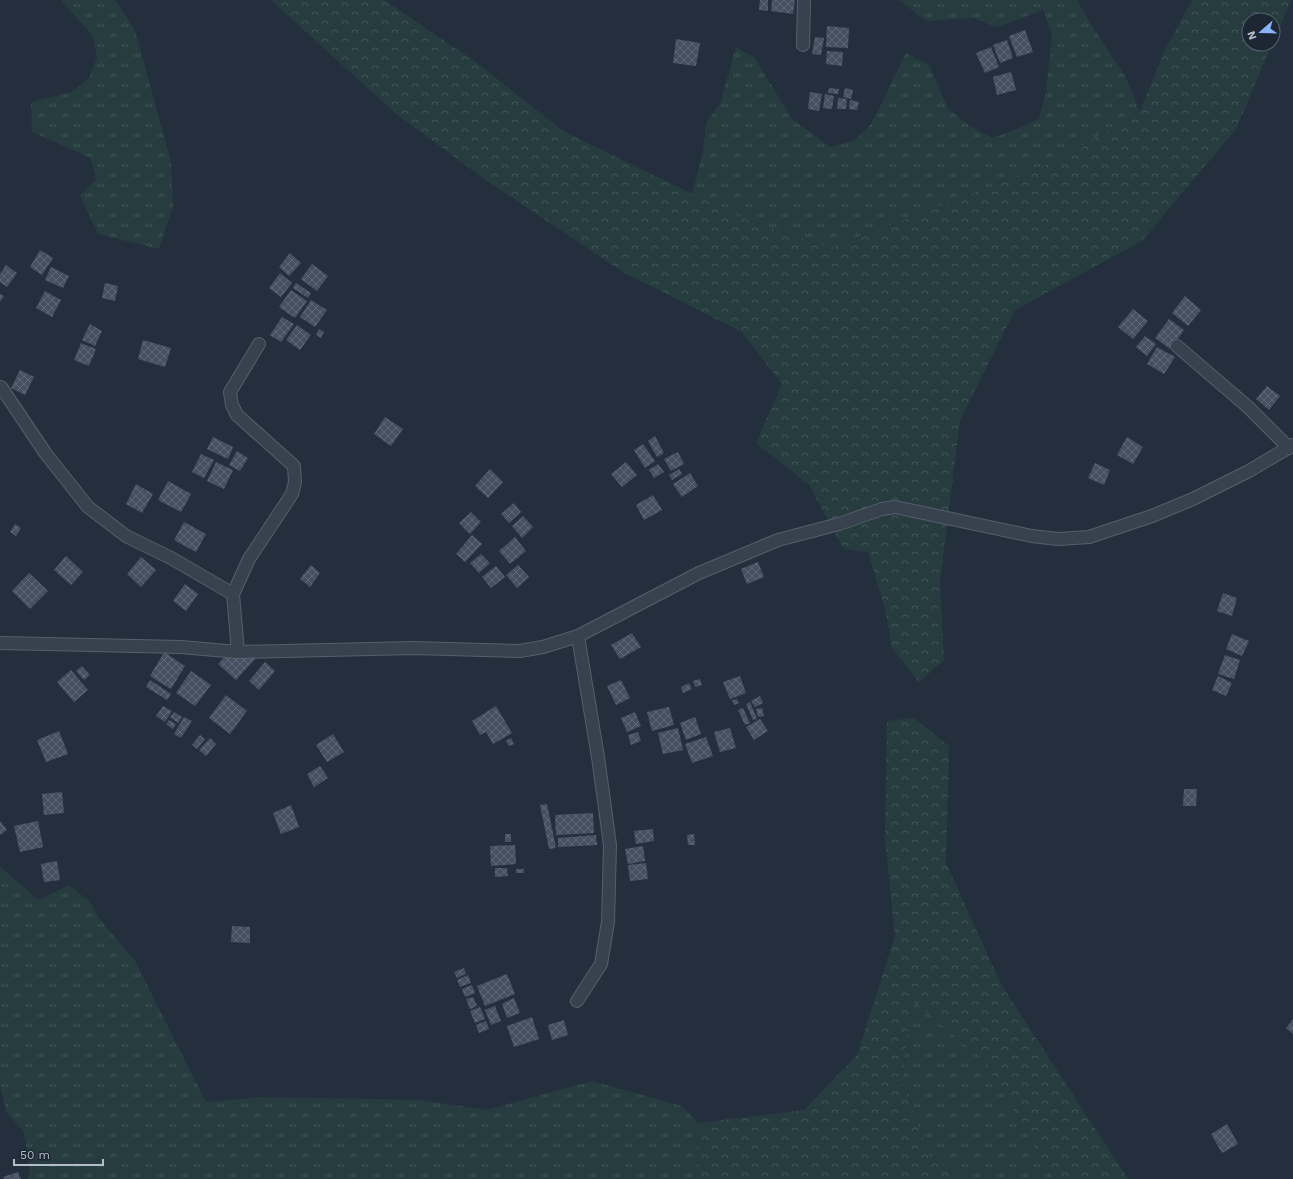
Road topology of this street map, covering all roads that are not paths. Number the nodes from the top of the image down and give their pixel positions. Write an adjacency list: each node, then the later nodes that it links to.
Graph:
1 (804, 0): 2 (street)
2 (803, 44)
3 (260, 344): 7 (street)
4 (1177, 346): 6 (street)
5 (1, 387): 7 (street)
6 (1291, 447): 8 (street)
7 (233, 594): 10 (street)
8 (578, 636): 10 (street); 11 (street)
9 (0, 643): 10 (street)
10 (238, 652)
11 (577, 1001)

